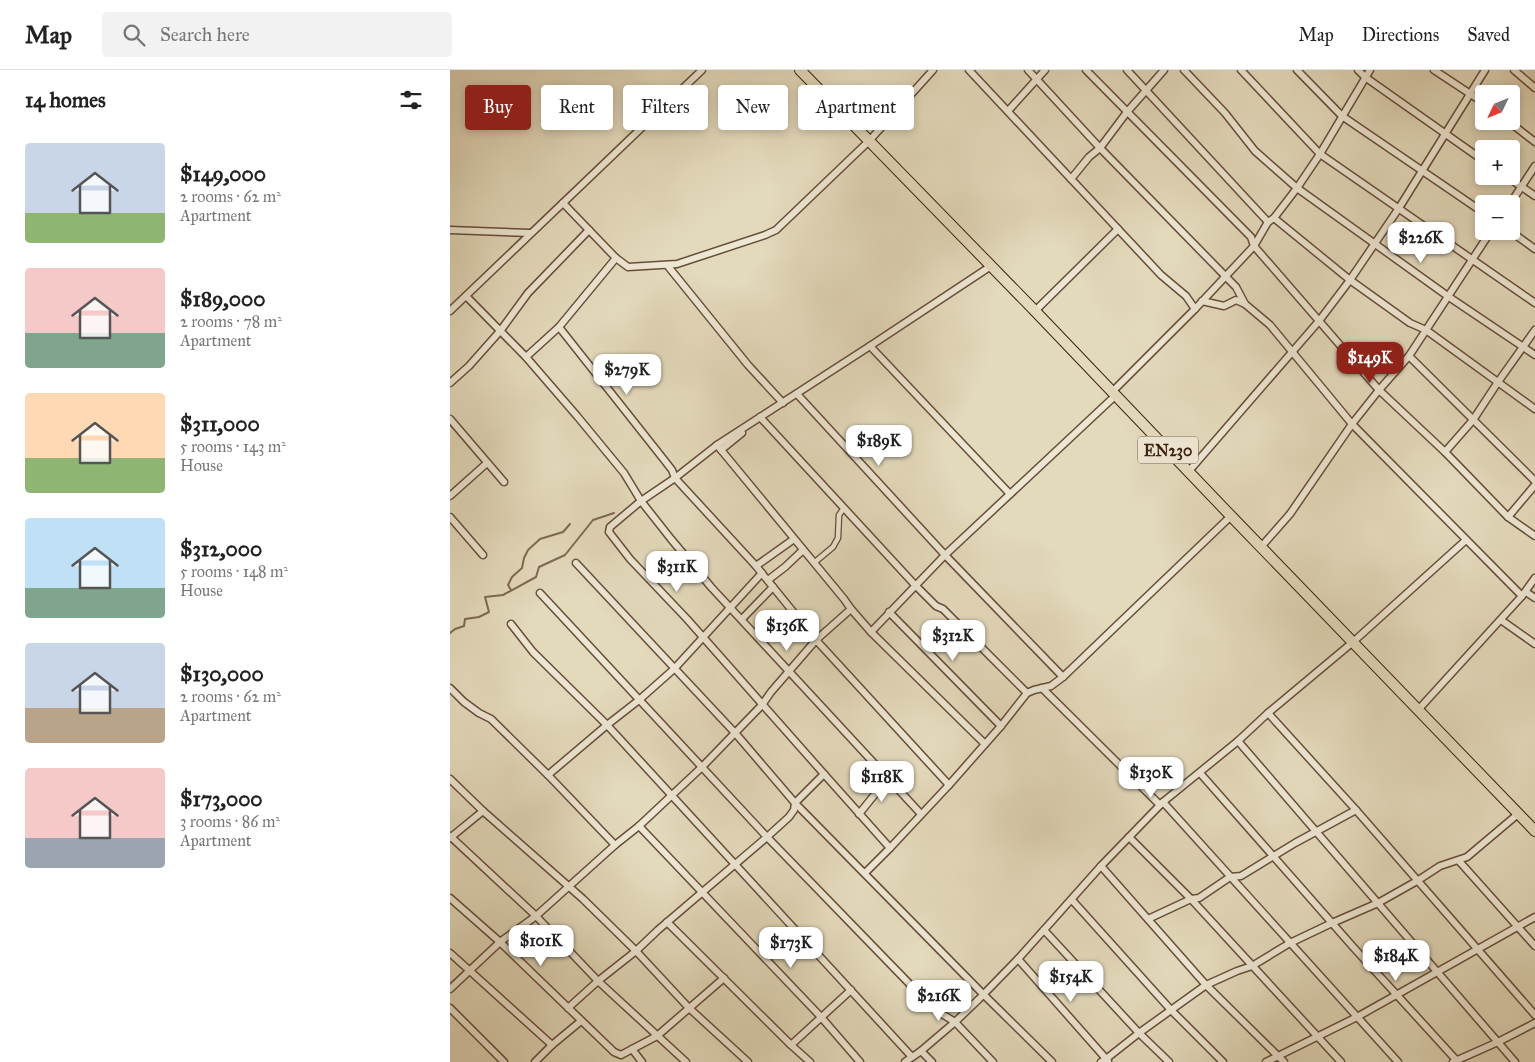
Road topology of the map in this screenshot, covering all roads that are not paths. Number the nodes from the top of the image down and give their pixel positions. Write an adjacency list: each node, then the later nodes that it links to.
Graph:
1 (702, 70): 42 (street)
2 (800, 70): 29 (main road, EN230)
3 (933, 70): 29 (street)
4 (969, 70): 24 (street)
5 (1028, 70): 19 (street)
6 (1045, 70): 19 (street)
7 (1086, 70): 25 (street)
8 (1127, 70): 21 (street)
9 (1164, 70): 21 (street)
10 (1184, 70): 38 (street)
11 (1241, 70): 32 (street)
12 (1297, 70): 26 (street)
13 (1358, 70): 18 (street)
14 (1370, 70): 18 (street)
15 (1434, 70): 22 (street)
16 (1485, 70): 22 (street)
17 (1514, 70): 20 (street)
18 (1365, 77): 26 (street); 28 (street)
19 (1038, 79): 24 (street); 31 (street)
20 (1535, 88)
21 (1146, 90): 25 (street); 45 (street)
22 (1470, 93): 23 (street); 28 (street)
23 (1475, 97)
24 (1008, 111): 36 (street)
25 (1127, 112): 31 (street); 53 (street)
26 (1342, 116): 32 (street); 35 (street)
27 (1520, 130): 30 (street)
28 (1445, 134): 33 (street); 35 (street)
29 (869, 141): 57 (street); 58 (main road, EN230)
30 (1535, 142)
31 (1100, 148): 36 (street); 59 (street)
32 (1320, 154): 38 (street); 44 (street)
33 (1475, 155)
34 (1535, 166): 39 (street)
35 (1422, 170): 43 (street); 44 (street)
36 (1071, 179): 46 (street)
37 (1518, 185): 39 (street)
38 (1297, 188): 45 (street); 52 (street)
39 (1522, 188): 40 (street); 41 (street)
40 (1517, 195)
41 (1535, 196)
42 (563, 203): 48 (street); 49 (street)
43 (1475, 207)
44 (1399, 208): 52 (street); 56 (street)
45 (1271, 220): 53 (street); 60 (street)
46 (1118, 229): 66 (street); 68 (street)
47 (450, 230): 49 (street)
48 (589, 230): 55 (street); 71 (street)
49 (530, 234): 61 (street)
50 (1520, 238): 54 (street)
51 (1485, 240): 56 (street)
52 (1374, 244): 60 (street); 62 (street)
53 (1254, 246): 59 (street); 69 (street)
54 (1535, 249)
55 (616, 258): 57 (street); 70 (street)
56 (1472, 259): 62 (street); 64 (street)
57 (668, 265): 85 (street)
58 (991, 266): 68 (main road, EN230); 74 (street)
59 (1226, 276): 63 (street); 65 (street)
60 (1350, 280): 69 (street); 72 (street)
61 (466, 296): 67 (street); 71 (street)
62 (1449, 297): 72 (street); 75 (street)
63 (1202, 301): 65 (street); 66 (street)
64 (1535, 303)
65 (1245, 304): 76 (street)
66 (1195, 309): 84 (street)
67 (450, 311)
68 (1035, 311): 84 (main road, EN230)
69 (1319, 321): 76 (street); 82 (street)
70 (559, 327): 79 (street); 95 (street)
71 (501, 330): 79 (street); 81 (street)
72 (1426, 330): 78 (street); 80 (street)
73 (1535, 330): 75 (street)
74 (870, 346): 83 (street); 98 (street)
75 (1524, 347): 77 (street); 80 (street)
76 (1292, 352): 90 (street); 94 (street)
77 (1535, 355)
78 (1409, 356): 82 (street); 89 (street)
79 (526, 357): 100 (street)
80 (1498, 382): 86 (street); 89 (street)
81 (450, 383)
82 (1379, 390): 90 (street); 92 (street)
83 (797, 394): 85 (street); 111 (street)
84 (1113, 394): 94 (main road, EN230); 98 (street)
85 (783, 403): 87 (street)
86 (1535, 409)
87 (761, 418): 91 (street); 101 (street)
88 (450, 419): 93 (street)
89 (1474, 420): 92 (street); 97 (street)
90 (1352, 424): 107 (street); 108 (street)
91 (719, 447): 95 (street); 106 (street)
92 (1445, 452): 104 (street)
93 (487, 463): 96 (street); 99 (street)
94 (1189, 472): 102 (main road, EN230)
95 (675, 478): 100 (street); 114 (street)
96 (504, 482)
97 (1535, 483): 104 (street)
98 (1010, 494): 111 (street)
99 (450, 496)
100 (641, 501): 123 (street); 130 (street)
101 (844, 508): 112 (street); 118 (street)
102 (1231, 516): 108 (main road, EN230); 136 (street)
103 (450, 517): 110 (street)
104 (1508, 517): 105 (street)
105 (1535, 536)
106 (794, 539): 109 (street); 114 (street)
107 (1466, 540): 121 (street); 132 (street)
108 (1261, 547): 132 (main road, EN230)
109 (803, 550): 117 (street); 124 (street)
110 (483, 555)
111 (946, 555): 118 (street); 136 (street)
112 (815, 562)
113 (576, 563): 134 (street)
114 (756, 566): 115 (street)
115 (762, 573): 117 (street); 123 (street)
116 (1535, 578): 121 (street)
117 (768, 580): 119 (street)
118 (915, 585): 125 (street); 139 (street)
119 (773, 587): 126 (street); 131 (street)
120 (540, 593): 140 (street)
121 (1524, 594): 122 (street); 127 (street)
122 (1535, 598)
123 (730, 607): 126 (street); 130 (street)
124 (851, 609): 129 (street); 131 (street)
125 (889, 612): 129 (street); 145 (street)
126 (742, 619): 135 (street)
127 (1501, 620): 133 (street); 142 (street)
128 (511, 624): 144 (street)
129 (871, 632): 148 (street)
130 (704, 637): 134 (street); 141 (street)
131 (816, 640): 135 (street); 155 (street)
132 (1353, 642): 142 (main road, EN230); 143 (street)
133 (1535, 644)
134 (674, 669): 140 (street); 146 (street)
135 (789, 670): 141 (street); 153 (street)
136 (1063, 677): 138 (street)
137 (450, 688): 152 (street)
138 (1042, 688): 139 (street); 158 (street)
139 (1026, 693): 145 (street)
140 (639, 700): 144 (street); 149 (street)
141 (762, 705): 146 (street); 151 (street)
142 (1418, 710): 163 (main road, EN230)
143 (1268, 713): 147 (street); 159 (street)
144 (607, 725): 152 (street); 156 (street)
145 (1001, 726): 148 (street)
146 (736, 734): 149 (street); 157 (street)
147 (1238, 741): 150 (street); 166 (street)
148 (984, 744): 155 (street)
149 (702, 767): 156 (street); 168 (street)
150 (1200, 773): 158 (street); 172 (street)
151 (824, 774): 157 (street); 161 (street)
152 (548, 775): 170 (street)
153 (888, 778): 161 (street); 162 (street)
154 (450, 779): 160 (street)
155 (949, 785): 162 (street)
156 (671, 796): 164 (street); 174 (street)
157 (795, 803): 168 (street); 176 (street)
158 (1161, 804): 169 (street); 177 (street)
159 (1356, 810): 166 (street); 178 (street)
160 (483, 811): 167 (street); 179 (street)
161 (859, 814): 171 (street)
162 (921, 814): 171 (street)
163 (1518, 814): 165 (main road, EN230); 173 (street)
164 (639, 826): 170 (street); 180 (street)
165 (1535, 831)
166 (1317, 832): 172 (street); 184 (street)
167 (450, 837): 185 (street)
168 (767, 837): 174 (street); 217 (street)
169 (1129, 837): 175 (street); 182 (street)
170 (615, 845): 179 (street)
171 (890, 848): 176 (street)
172 (1272, 856): 177 (street); 189 (street)
173 (1459, 861): 178 (street); 190 (street)
174 (734, 864): 180 (street); 206 (street)
175 (1101, 866): 183 (street); 187 (street)
176 (865, 873): 207 (street)
177 (1230, 877): 182 (street); 193 (street)
178 (1417, 881): 184 (street); 195 (street)
179 (568, 886): 185 (street); 196 (street)
180 (703, 892): 188 (street); 214 (street)
181 (450, 898): 192 (street)
182 (1190, 899): 187 (street); 199 (street)
183 (1072, 900): 191 (street); 212 (street)
184 (1378, 903): 189 (street); 201 (street)
185 (536, 916): 192 (street); 203 (street)
186 (1535, 917): 190 (street)
187 (1148, 919): 204 (street)
188 (667, 922): 196 (street); 202 (street)
189 (1332, 923): 193 (street); 208 (street)
190 (1518, 926): 194 (street); 195 (street)
191 (1044, 930): 198 (street); 219 (street)
192 (500, 942): 200 (street); 210 (street)
193 (1290, 943): 199 (street); 215 (street)
194 (1535, 946)
195 (1478, 949): 201 (street); 213 (street)
196 (636, 951): 203 (street); 211 (street)
197 (450, 952): 200 (street)
198 (1018, 959): 207 (street); 229 (street)
199 (1252, 966): 204 (street); 221 (street)
200 (471, 970): 205 (street); 223 (street)
201 (1438, 972): 208 (street); 222 (street)
202 (724, 978): 211 (street); 224 (street)
203 (598, 981): 210 (street); 220 (street)
204 (1206, 985): 212 (street); 227 (street)
205 (450, 989)
206 (851, 990): 214 (street); 228 (street)
207 (983, 994): 217 (street); 241 (street)
208 (1396, 994): 215 (street); 230 (street)
209 (450, 1008): 231 (street)
210 (568, 1008): 216 (street)
211 (690, 1008): 220 (street); 235 (street)
212 (1170, 1010): 219 (street); 243 (street)
213 (1535, 1016)
214 (822, 1017): 224 (street); 237 (street)
215 (1357, 1017): 221 (street); 247 (street)
216 (581, 1020): 223 (street); 225 (street)
217 (955, 1022): 226 (street); 240 (street)
218 (1535, 1022): 222 (street)
219 (1139, 1033): 229 (street); 242 (street)
220 (657, 1036): 225 (street); 234 (street)
221 (1317, 1036): 227 (street); 246 (street)
222 (1498, 1042): 230 (street); 248 (street)
223 (552, 1045): 232 (street)
224 (791, 1045): 236 (street)
225 (632, 1049): 233 (street)
226 (921, 1051): 228 (street); 239 (street)
227 (1279, 1056): 244 (street); 245 (street)
228 (912, 1057): 238 (street)
229 (1105, 1061)
230 (1455, 1061)
231 (504, 1062)
232 (535, 1062)
233 (642, 1062)
234 (686, 1062)
235 (748, 1062)
236 (810, 1062)
237 (860, 1062)
238 (905, 1062)
239 (932, 1062)
240 (993, 1062)
241 (1052, 1062)
242 (1169, 1062)
243 (1223, 1062)
244 (1266, 1062)
245 (1284, 1062)
246 (1341, 1062)
247 (1398, 1062)
248 (1515, 1062)

